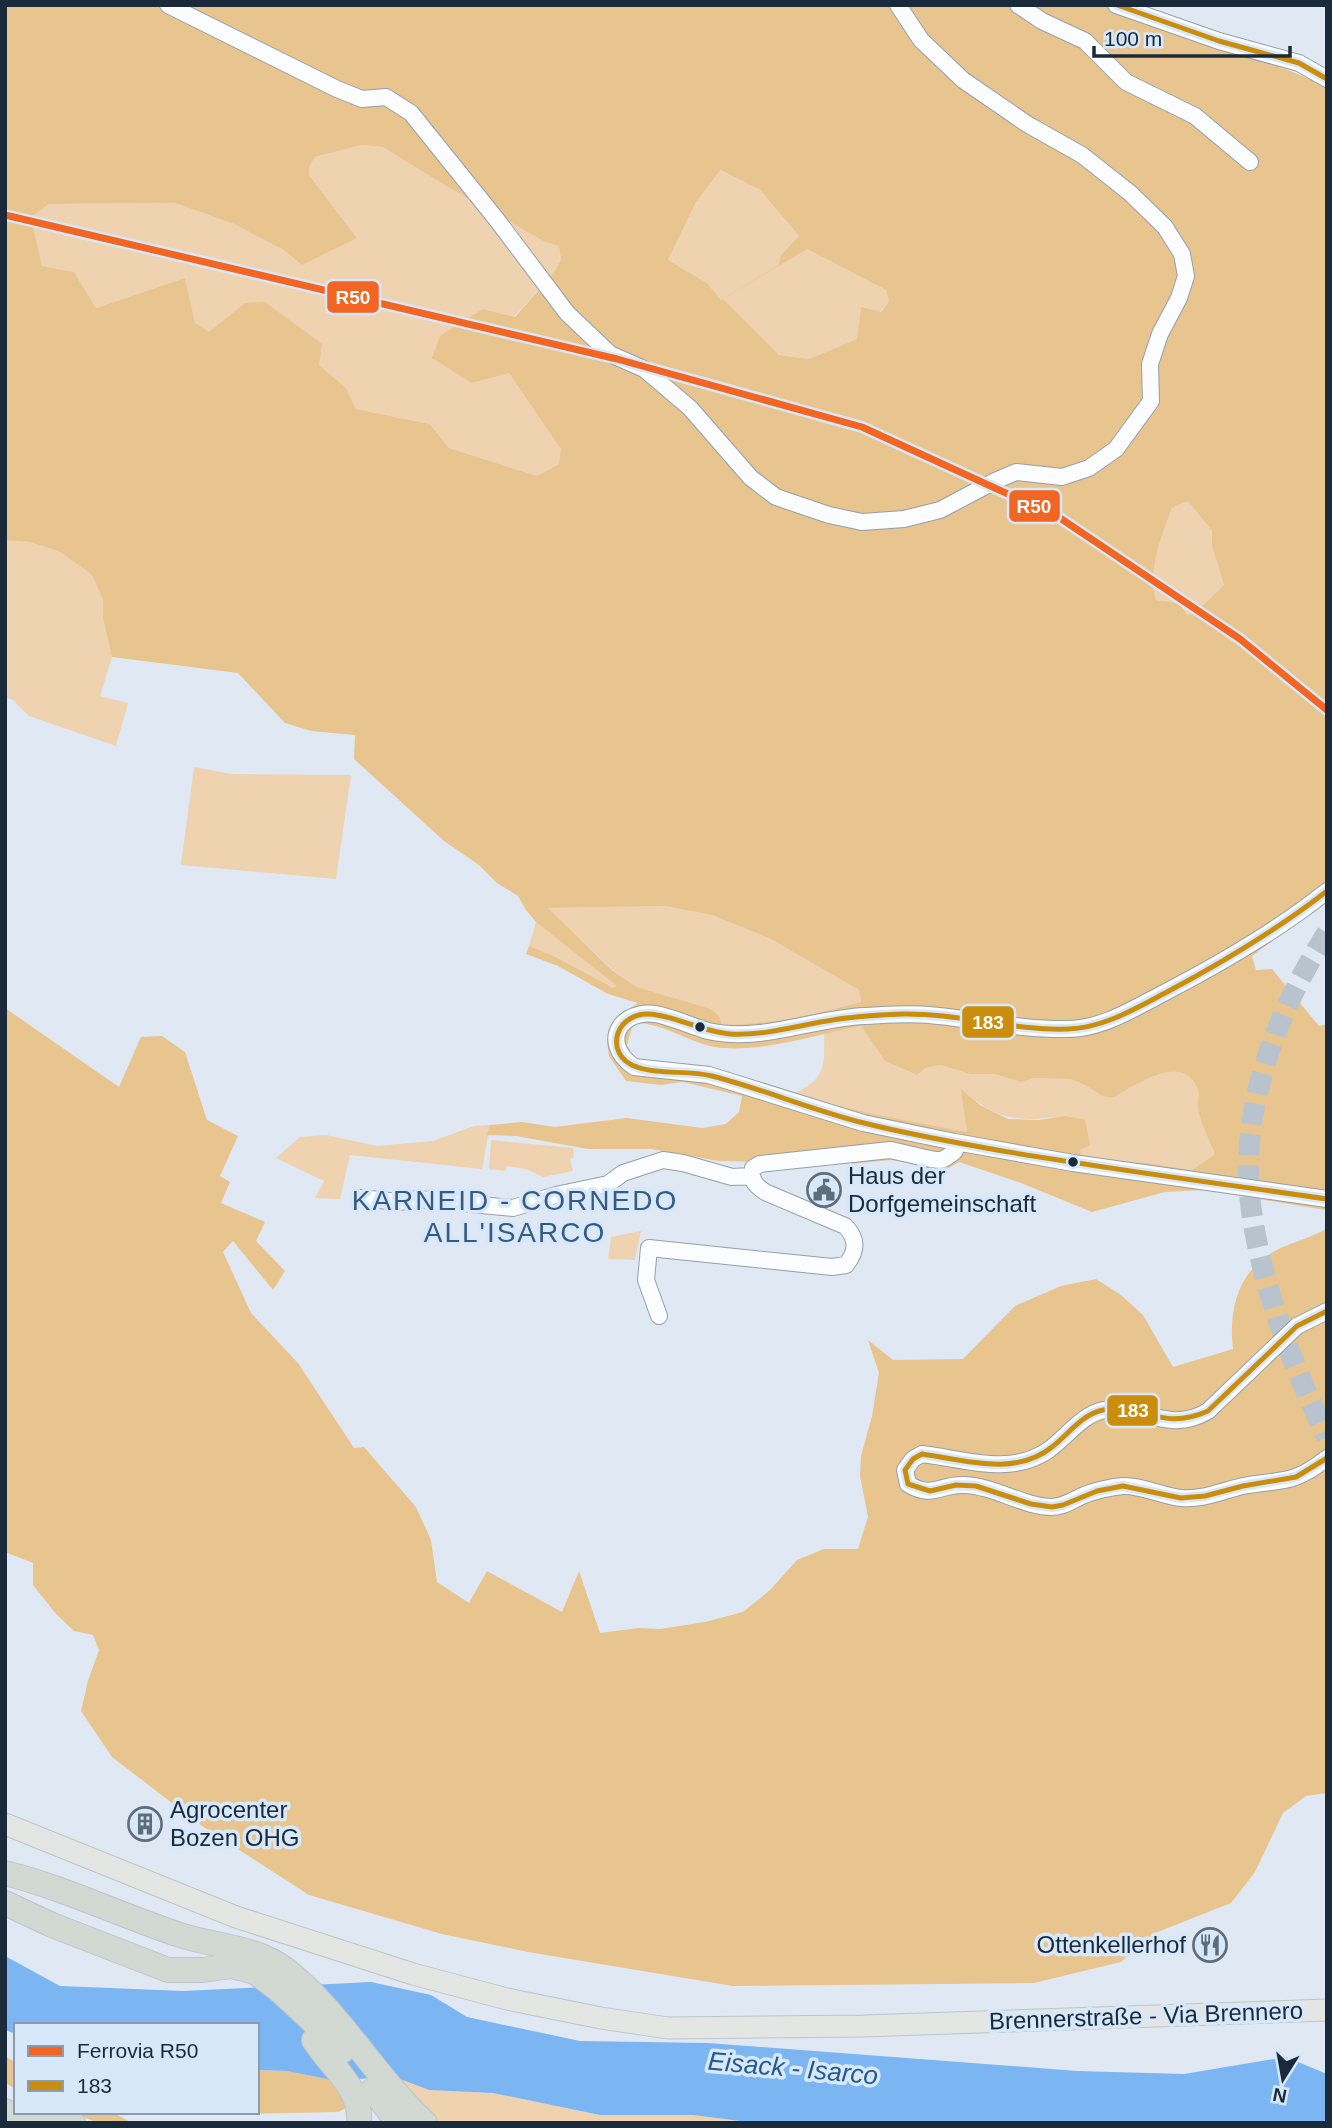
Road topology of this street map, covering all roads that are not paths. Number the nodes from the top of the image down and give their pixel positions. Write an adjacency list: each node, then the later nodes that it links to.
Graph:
1 (168, 5): 2 (street)
2 (898, 5)
3 (1018, 5): 6 (street)
4 (1116, 5): 5 (street)
5 (1327, 79)
6 (1250, 162)
7 (1327, 891): 8 (street)
8 (955, 1142): 9 (street); 11 (street)
9 (751, 1177): 10 (street); 13 (street)
10 (360, 1198)
11 (1327, 1199)
12 (1327, 1311): 14 (street)
13 (659, 1315)
14 (1327, 1458)
15 (5, 1824): 20 (main road, Brennerstraße - Via Brennero)
16 (5, 1873): 18 (highway)
17 (5, 1903): 18 (highway)
18 (276, 1974): 19 (highway)
19 (299, 1996): 23 (highway); 24 (highway); 24 (highway)
20 (1327, 2010)
21 (5, 2111): 25 (highway)
22 (49, 2114): 26 (highway)
23 (359, 2114)
24 (406, 2117)
25 (29, 2123)
26 (72, 2123)

